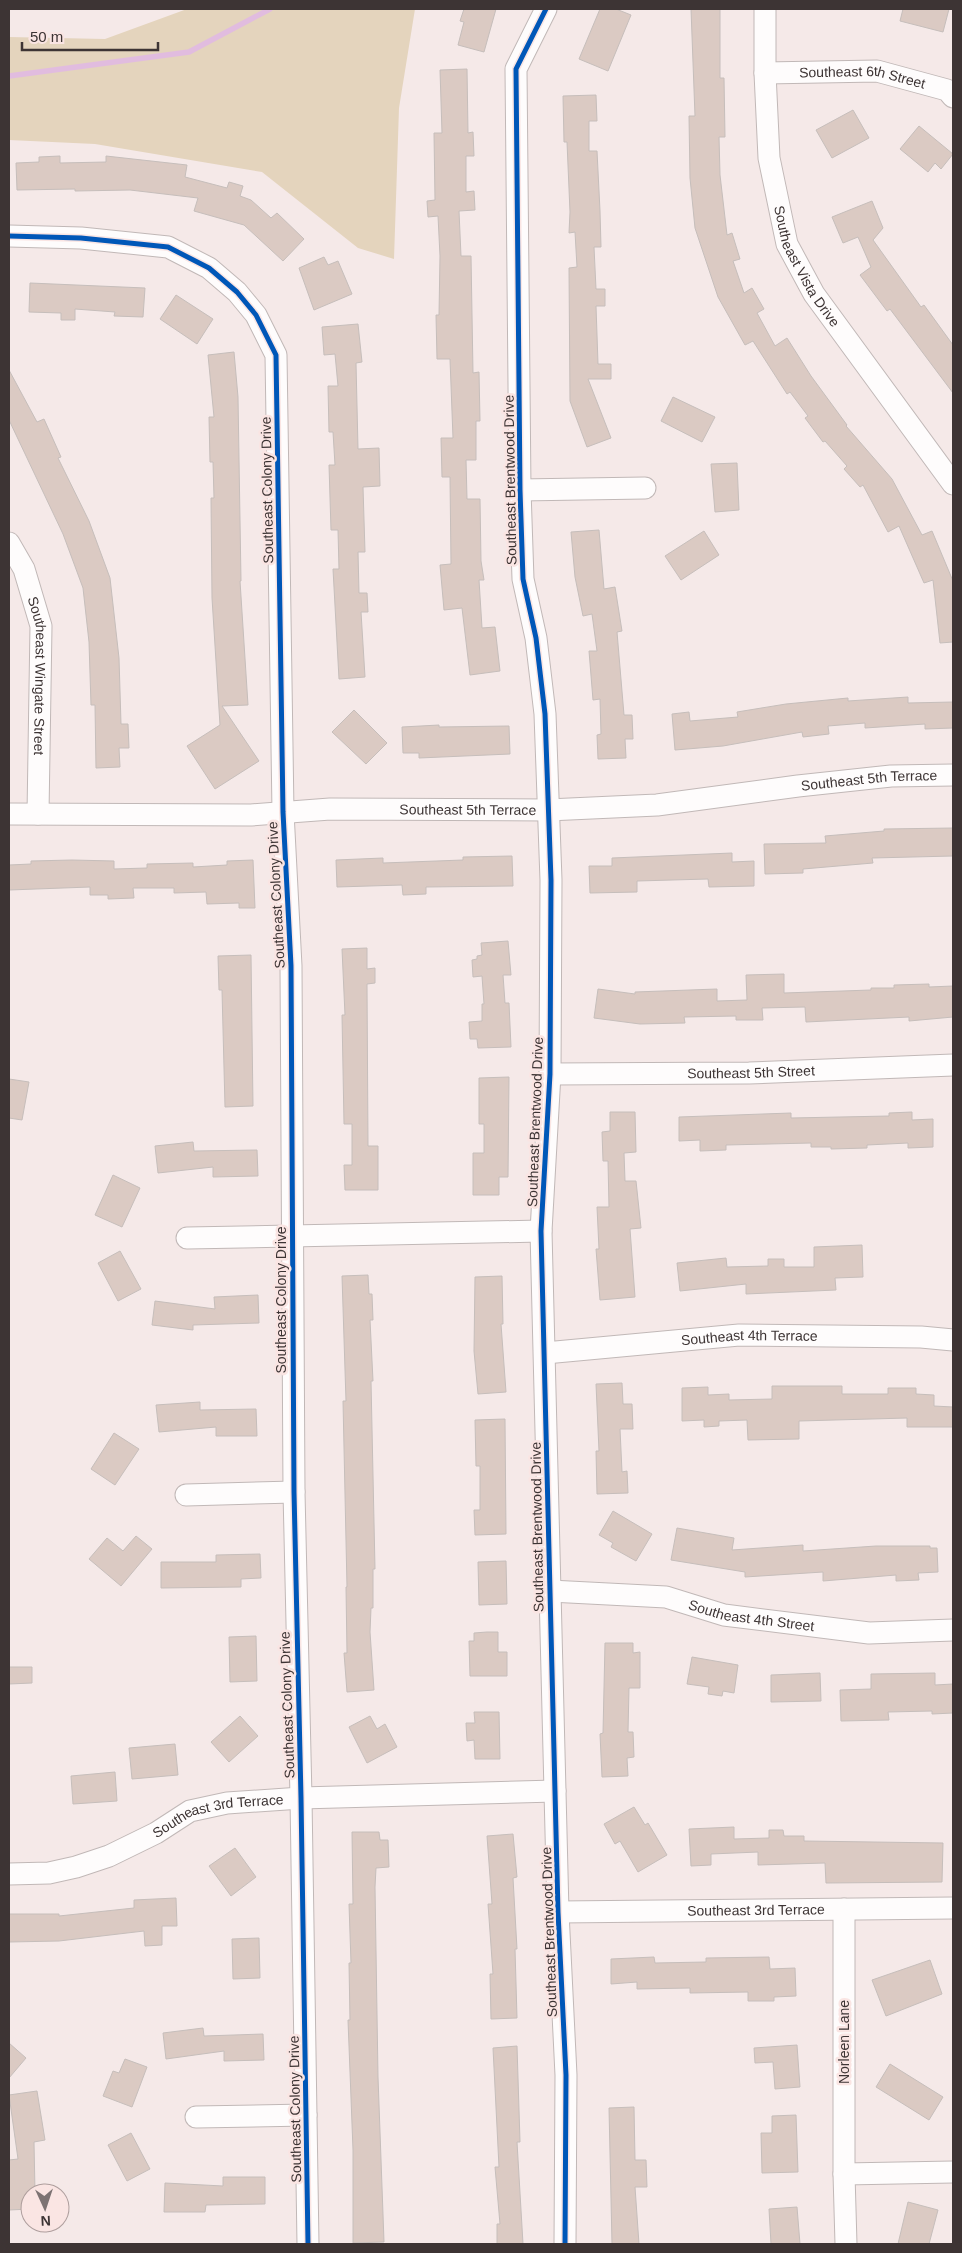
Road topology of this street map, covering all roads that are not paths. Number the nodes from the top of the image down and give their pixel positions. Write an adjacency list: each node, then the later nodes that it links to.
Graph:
1 (546, 9): 8 (street, Southeast Brentwood Drive)
2 (765, 9): 3 (street, Southeast Vista Drive)
3 (765, 72): 4 (street, Southeast 6th Street); 6 (street, Southeast Vista Drive)
4 (953, 97)
5 (9, 236): 12 (street, Southeast Colony Drive)
6 (953, 484)
7 (645, 488): 8 (street)
8 (520, 490): 11 (street, Southeast Brentwood Drive)
9 (9, 543): 14 (street, Southeast Wingate Street)
10 (953, 775): 11 (street, Southeast 5th Terrace)
11 (548, 810): 12 (street, Southeast 5th Terrace); 16 (street, Southeast Brentwood Drive)
12 (284, 812): 14 (street, Southeast 5th Terrace); 18 (street, Southeast Colony Drive)
13 (9, 814): 14 (street, Southeast 5th Terrace)
14 (38, 814)
15 (953, 1065): 16 (street, Southeast 5th Street)
16 (550, 1074): 17 (street, Southeast Brentwood Drive)
17 (541, 1231): 18 (street); 21 (street, Southeast Brentwood Drive)
18 (292, 1235): 19 (street); 22 (street, Southeast Colony Drive)
19 (187, 1238)
20 (953, 1340): 21 (street, Southeast 4th Terrace)
21 (545, 1353): 24 (street, Southeast Brentwood Drive)
22 (294, 1492): 23 (street); 27 (street, Southeast Colony Drive)
23 (186, 1495)
24 (550, 1591): 25 (street, Southeast 4th Street); 26 (street, Southeast Brentwood Drive)
25 (953, 1630)
26 (556, 1791): 27 (street, Southeast 3rd Terrace); 31 (street, Southeast Brentwood Drive)
27 (301, 1798): 28 (street, Southeast 3rd Terrace); 32 (street, Southeast Colony Drive)
28 (9, 1874)
29 (953, 1908): 30 (street, Southeast 3rd Terrace)
30 (844, 1909): 31 (street, Southeast 3rd Terrace); 35 (street, Norleen Lane)
31 (558, 1912): 37 (street, Southeast Brentwood Drive)
32 (306, 2115): 33 (street); 36 (street, Southeast Colony Drive)
33 (196, 2117)
34 (953, 2172): 35 (street)
35 (844, 2174): 38 (street, Norleen Lane)
36 (308, 2244)
37 (565, 2244)
38 (846, 2244)

